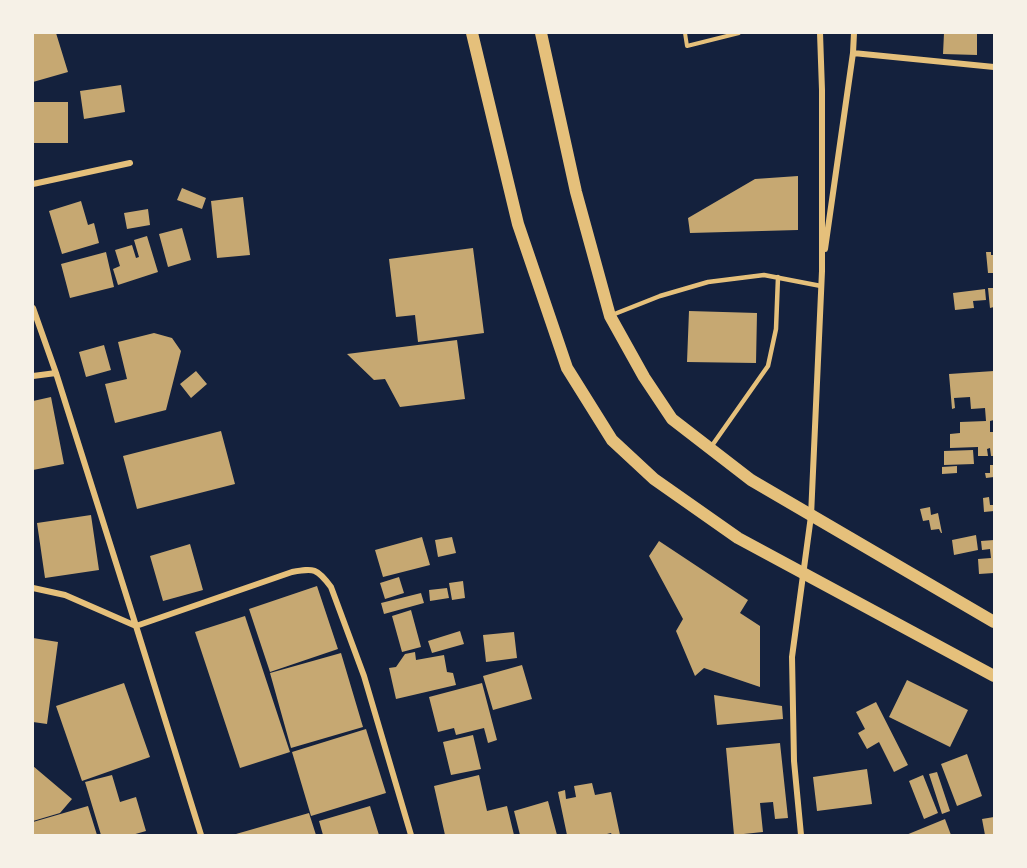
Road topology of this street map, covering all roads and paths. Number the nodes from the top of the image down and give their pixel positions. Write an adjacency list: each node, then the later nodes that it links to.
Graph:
1 (472, 33): 20 (main road)
2 (541, 33): 15 (main road)
3 (685, 33): 4 (path)
4 (739, 33)
5 (820, 33): 11 (street)
6 (854, 33): 7 (street)
7 (853, 53): 8 (street); 11 (street)
8 (994, 67)
9 (130, 163): 10 (street)
10 (33, 184)
11 (822, 271): 13 (street)
12 (778, 277): 13 (lane); 15 (lane); 18 (lane)
13 (821, 286): 19 (street)
14 (33, 308): 16 (street)
15 (610, 316): 18 (main road)
16 (56, 373): 17 (street); 23 (street)
17 (33, 376)
18 (710, 449): 19 (main road)
19 (811, 516): 20 (street); 22 (main road)
20 (804, 573): 24 (main road); 27 (street)
21 (33, 588): 23 (street)
22 (994, 622)
23 (135, 626): 25 (street); 26 (street)
24 (994, 676)
25 (201, 835)
26 (411, 835)
27 (801, 835)

